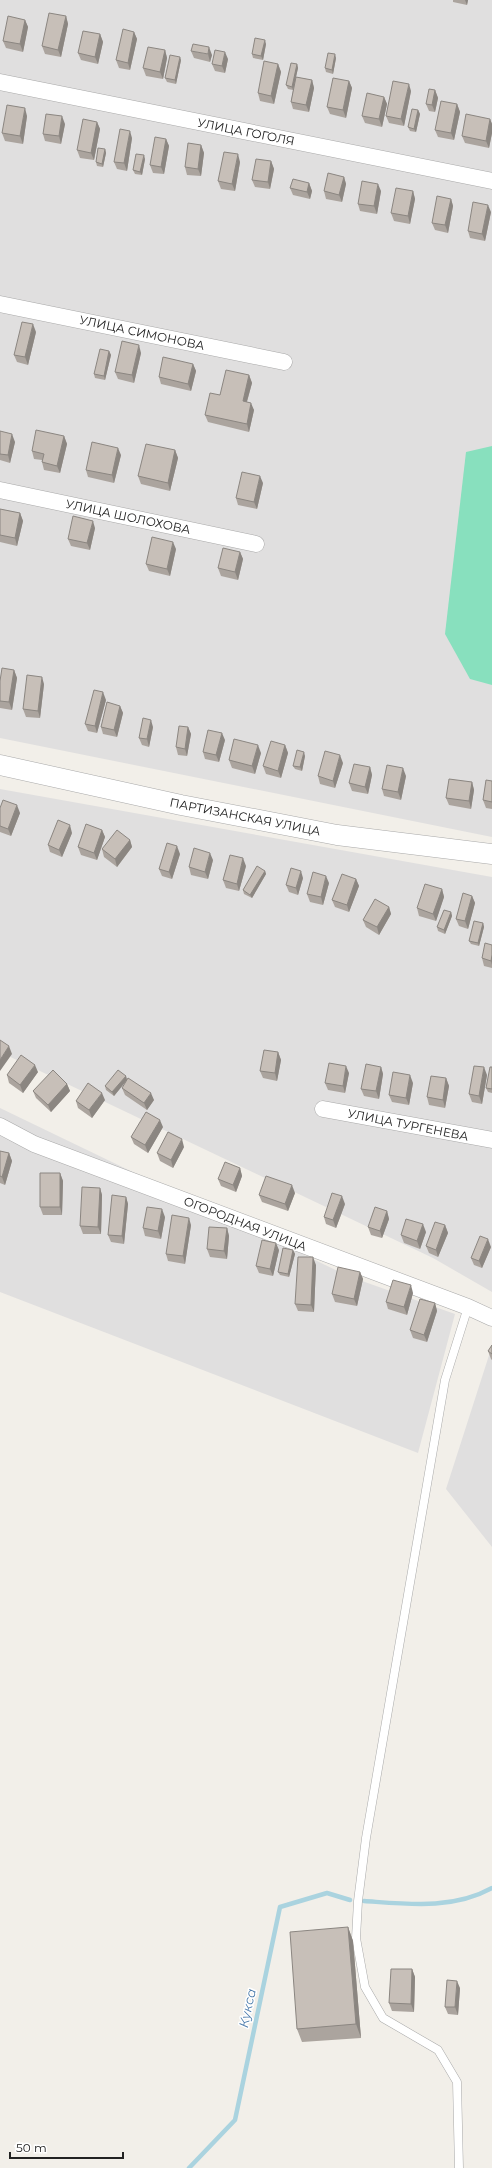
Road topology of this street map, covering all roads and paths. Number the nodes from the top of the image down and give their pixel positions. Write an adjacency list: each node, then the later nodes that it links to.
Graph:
1 (0, 82): 2 (street, УЛИЦА ГОГОЛЯ)
2 (492, 181)
3 (0, 304): 4 (street, УЛИЦА СИМОНОВА)
4 (284, 362)
5 (0, 490): 6 (street, УЛИЦА ШОЛОХОВА)
6 (256, 544)
7 (0, 764): 8 (street, ПАРТИЗАНСКАЯ УЛИЦА)
8 (492, 854)
9 (323, 1109): 11 (street, УЛИЦА ТУРГЕНЕВА)
10 (0, 1126): 12 (street, ОГОРОДНАЯ УЛИЦА)
11 (492, 1140)
12 (468, 1308): 13 (street, ОГОРОДНАЯ УЛИЦА); 14 (lane)
13 (492, 1318)
14 (459, 2168)

